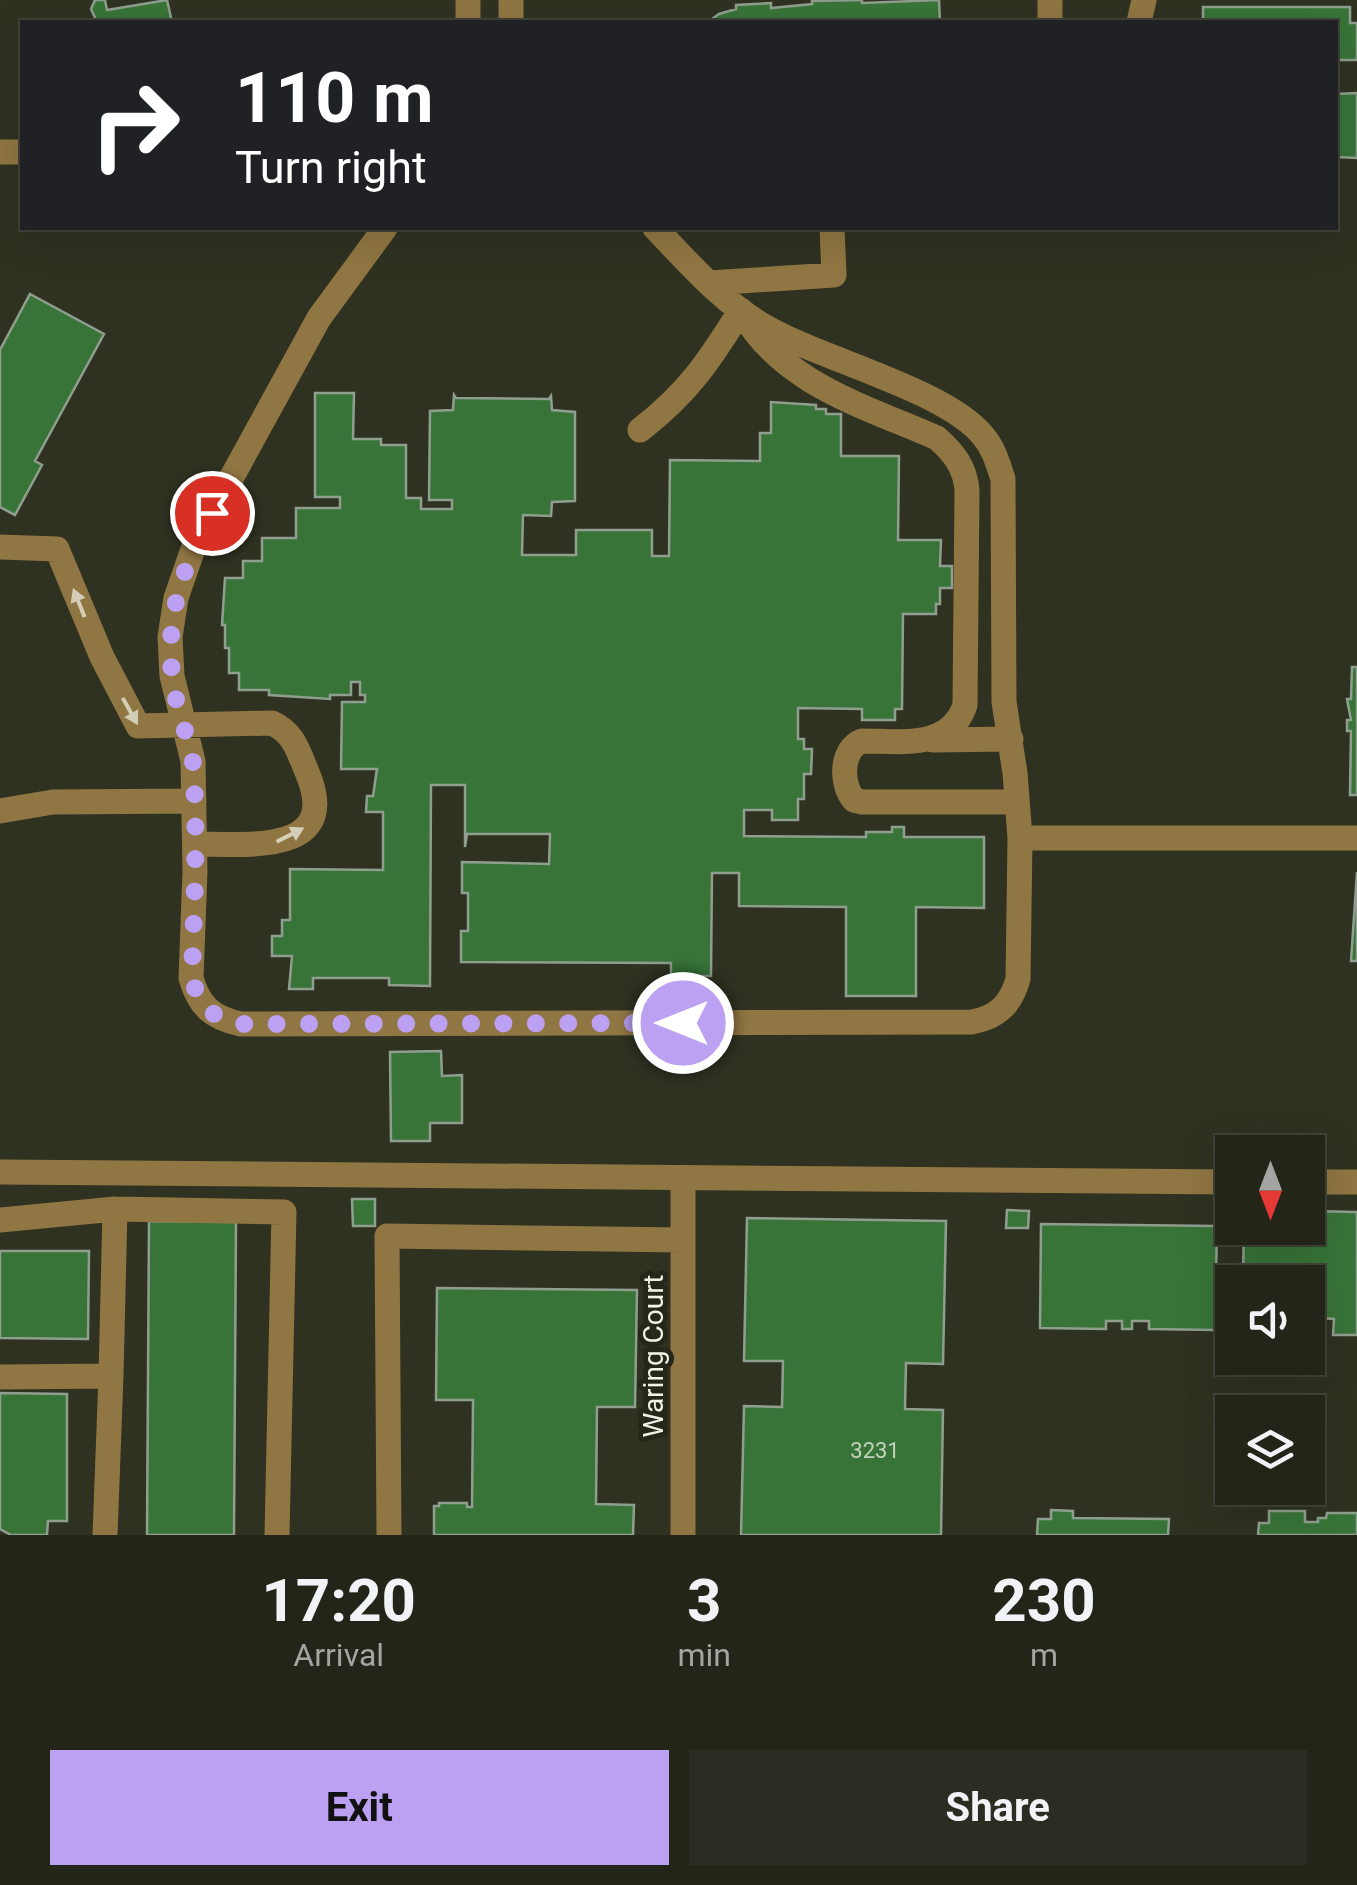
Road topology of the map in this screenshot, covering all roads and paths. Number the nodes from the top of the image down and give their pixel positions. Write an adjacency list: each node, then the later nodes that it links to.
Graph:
1 (376, 230): 8 (street)
2 (657, 230): 4 (street)
3 (832, 230): 4 (street)
4 (709, 283): 5 (street)
5 (741, 310): 6 (street); 9 (street); 10 (street)
6 (640, 430)
7 (0, 547): 8 (street)
8 (183, 724): 11 (street); 16 (street, one-way to 8)
9 (923, 740): 10 (street); 12 (street)
10 (1011, 740): 12 (street)
11 (194, 800): 13 (street); 16 (street)
12 (1017, 802): 14 (street)
13 (0, 811)
14 (1020, 838): 15 (street); 16 (street)
15 (1357, 838)
16 (194, 844)
17 (0, 1172): 18 (street)
18 (683, 1178): 19 (street); 24 (street, Waring Court)
19 (1215, 1182)
20 (1325, 1182): 21 (street)
21 (1357, 1182)
22 (114, 1209): 23 (street); 25 (street); 28 (street)
23 (0, 1220)
24 (683, 1240): 29 (street); 30 (street, Waring Court)
25 (111, 1376): 26 (street); 27 (street)
26 (0, 1377)
27 (106, 1535)
28 (278, 1535)
29 (390, 1535)
30 (683, 1535)

